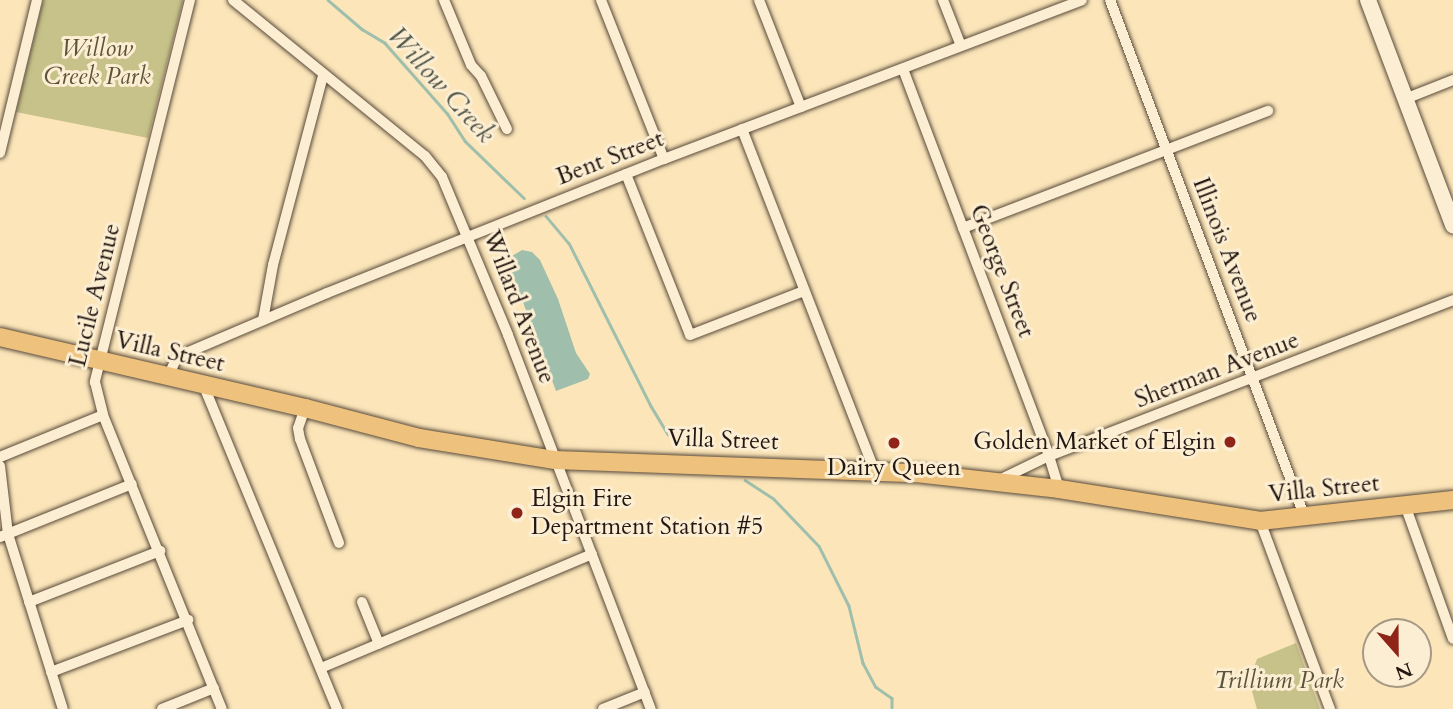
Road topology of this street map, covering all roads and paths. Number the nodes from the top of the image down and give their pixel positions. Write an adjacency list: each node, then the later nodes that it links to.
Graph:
1 (37, 0): 21 (street)
2 (190, 0): 31 (street, Lucile Avenue)
3 (233, 0): 13 (street, Willard Avenue)
4 (444, 0): 18 (street)
5 (601, 0): 22 (street)
6 (759, 0): 16 (street)
7 (943, 0): 11 (street)
8 (1082, 0): 11 (street, Bent Street)
9 (1110, 0): 20 (street, Illinois Avenue)
10 (1368, 0): 15 (main road)
11 (961, 46): 12 (street, Bent Street)
12 (903, 68): 16 (street, Bent Street); 25 (street, George Street)
13 (323, 76): 26 (street, Willard Avenue); 29 (street)
14 (1453, 80): 15 (street)
15 (1405, 99): 24 (main road)
16 (801, 107): 19 (street, Bent Street)
17 (1268, 111): 20 (street)
18 (507, 129)
19 (742, 130): 22 (street, Bent Street); 27 (street)
20 (1166, 149): 25 (street); 33 (street, Illinois Avenue)
21 (0, 153)
22 (664, 159): 23 (street, Bent Street)
23 (626, 174): 26 (street, Bent Street); 27 (street)
24 (1453, 225)
25 (963, 228): 37 (street, George Street)
26 (468, 235): 29 (street, Bent Street); 39 (street, Willard Avenue)
27 (804, 291): 41 (street)
28 (1453, 300): 33 (street, Sherman Avenue)
29 (263, 320): 32 (street, Bent Street)
30 (0, 337): 31 (main road, Villa Street)
31 (99, 361): 32 (main road, Villa Street); 36 (street, Lucile Avenue)
32 (169, 377): 34 (main road, Villa Street)
33 (1253, 378): 37 (street, Sherman Avenue); 47 (street, Illinois Avenue)
34 (203, 384): 35 (main road, Villa Street); 58 (street)
35 (305, 408): 39 (main road, Villa Street); 50 (street)
36 (103, 415): 38 (street); 43 (street, Lucile Avenue)
37 (1049, 456): 42 (street, Sherman Avenue); 44 (street, George Street)
38 (0, 457)
39 (555, 460): 41 (main road, Villa Street); 52 (street, Willard Avenue)
40 (0, 466): 49 (street)
41 (874, 470): 42 (main road, Villa Street)
42 (997, 481): 44 (main road, Villa Street)
43 (132, 484): 49 (street); 51 (street, Lucile Avenue)
44 (1059, 489): 48 (main road, Villa Street)
45 (1453, 500): 46 (main road, Villa Street)
46 (1405, 505): 47 (main road, Villa Street); 56 (street)
47 (1304, 515): 48 (main road, Villa Street)
48 (1260, 521): 68 (street)
49 (4, 535): 53 (street)
50 (339, 543)
51 (160, 551): 53 (street); 55 (street, Lucile Avenue)
52 (592, 554): 57 (street); 61 (street, Willard Avenue)
53 (29, 601): 59 (street)
54 (362, 601): 57 (street)
55 (188, 620): 59 (street); 60 (street, Lucile Avenue)
56 (1453, 639)
57 (379, 644): 58 (street)
58 (321, 668): 65 (street)
59 (51, 672): 62 (street)
60 (214, 688): 63 (street); 64 (street, Lucile Avenue)
61 (645, 692): 66 (street); 67 (street, Willard Avenue)
62 (62, 709)
63 (162, 709)
64 (222, 709)
65 (337, 709)
66 (603, 709)
67 (651, 709)
68 (1330, 709)

